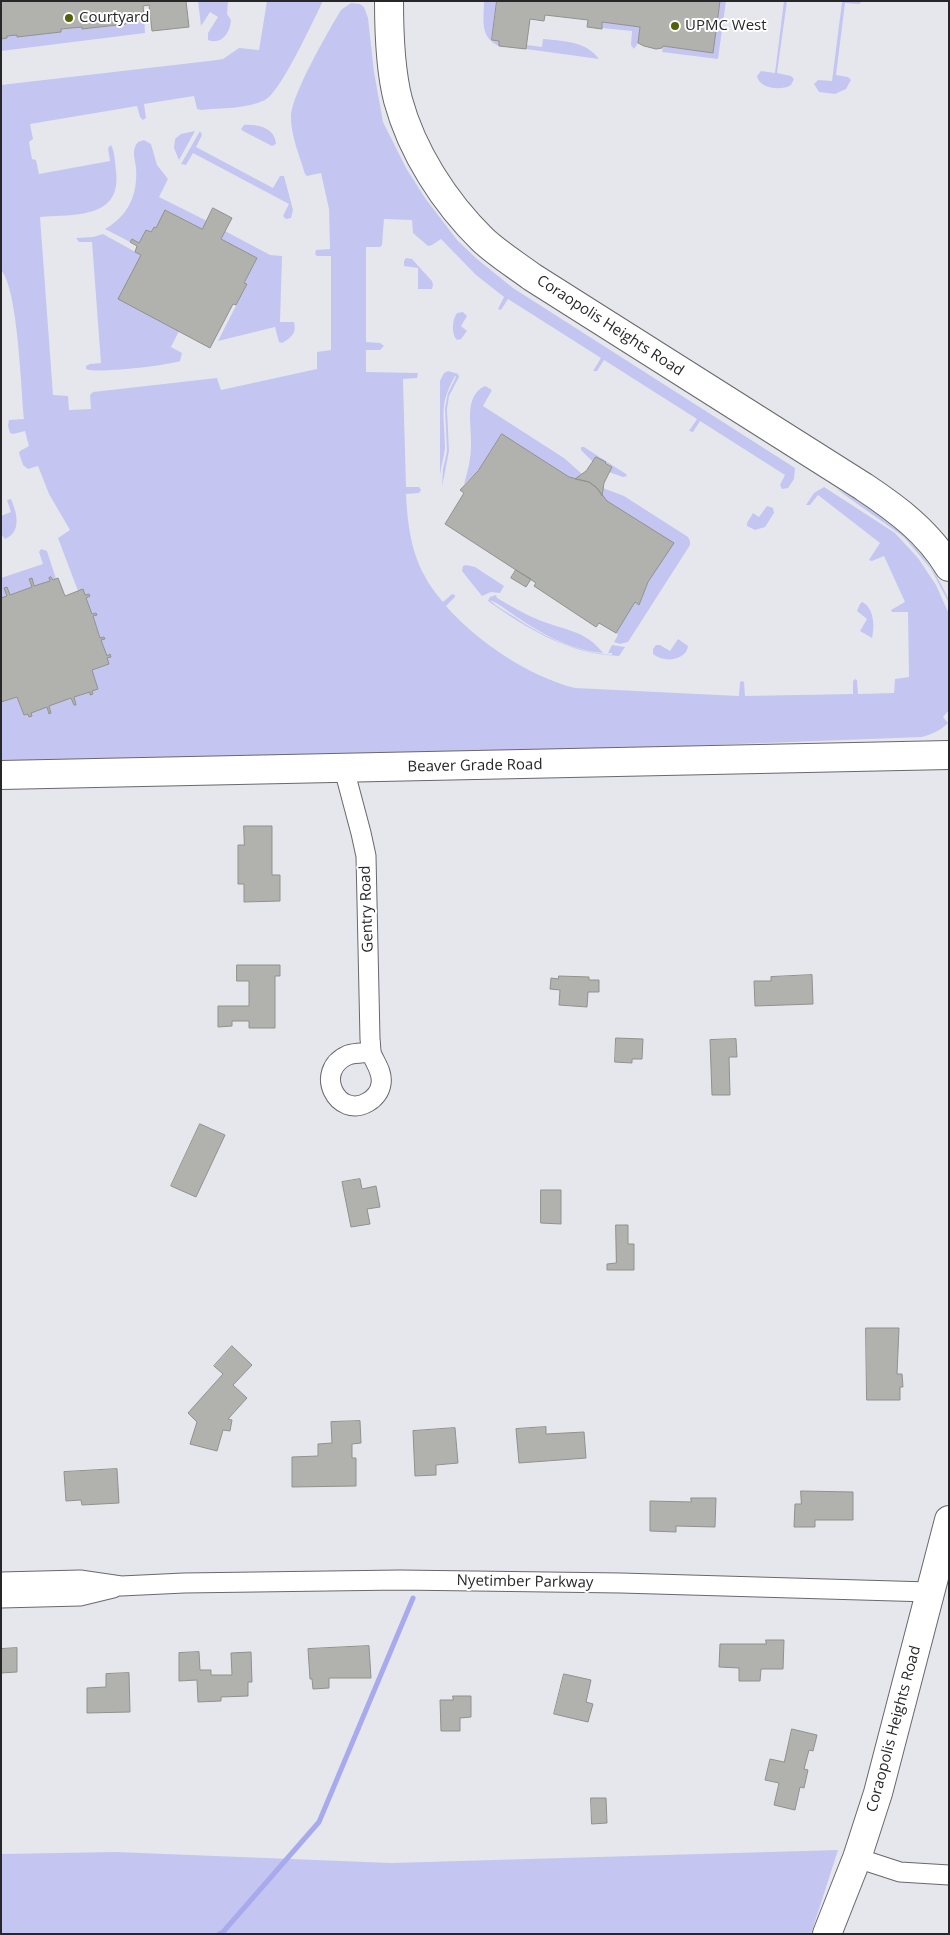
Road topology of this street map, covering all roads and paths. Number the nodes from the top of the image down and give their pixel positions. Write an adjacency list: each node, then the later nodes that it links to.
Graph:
1 (389, 1): 2 (main road, Coraopolis Heights Road)
2 (949, 567)
3 (949, 755): 4 (main road, Beaver Grade Road)
4 (344, 769): 5 (main road, Beaver Grade Road); 6 (street, Gentry Road)
5 (1, 776)
6 (371, 1052)
7 (949, 1520): 10 (main road, Coraopolis Heights Road)
8 (1, 1582): 9 (street, Nyetimber Parkway)
9 (121, 1586): 10 (street, Nyetimber Parkway); 11 (street, Nyetimber Parkway)
10 (929, 1592): 12 (main road, Coraopolis Heights Road)
11 (1, 1598)
12 (857, 1858): 13 (street); 14 (main road, Coraopolis Heights Road)
13 (949, 1875)
14 (827, 1934)

